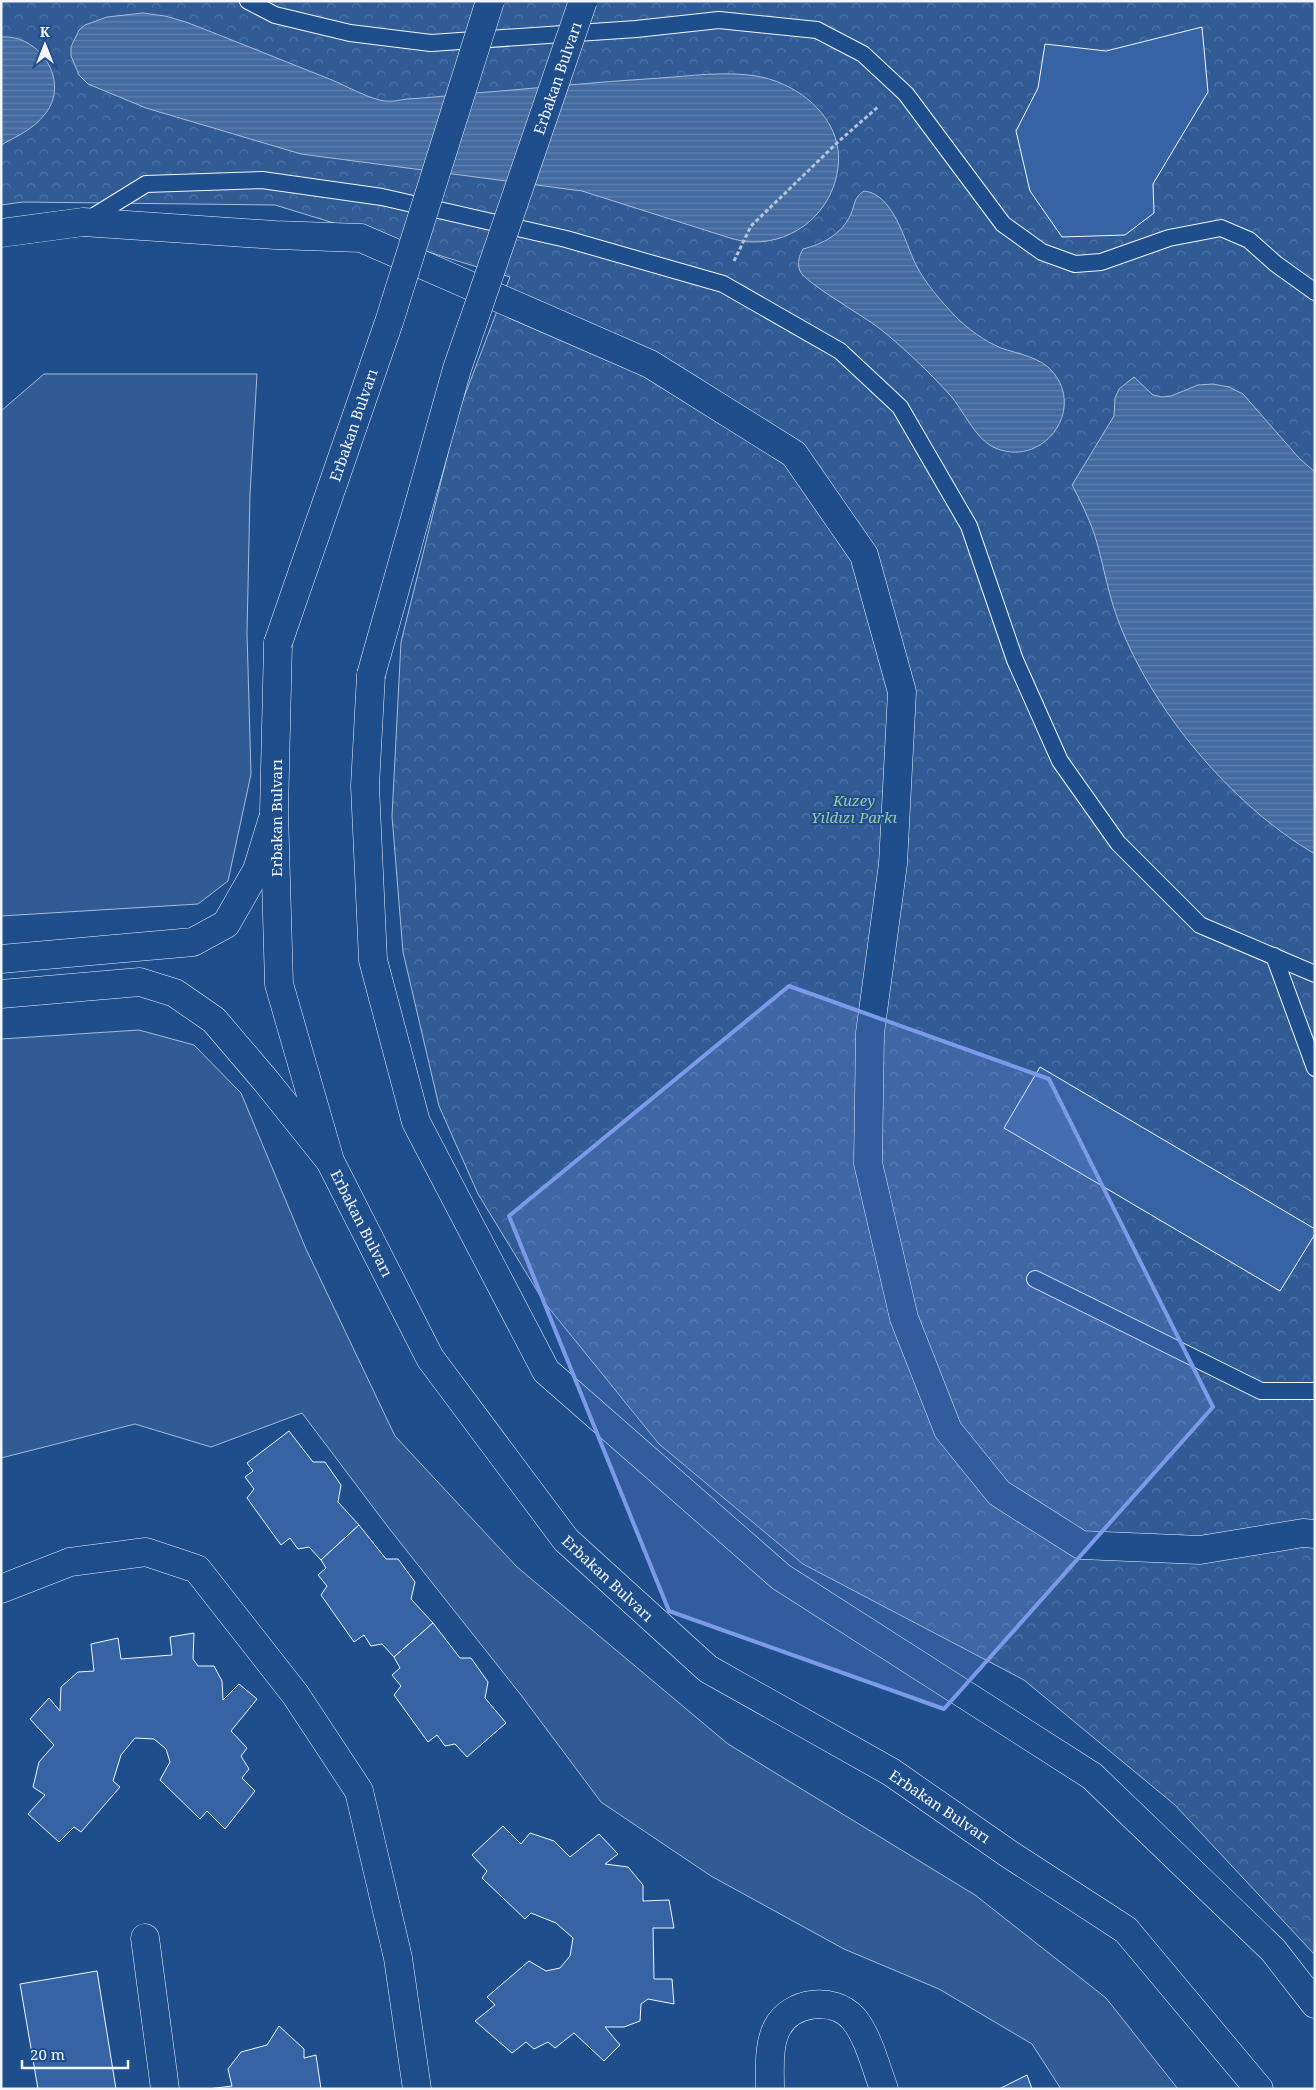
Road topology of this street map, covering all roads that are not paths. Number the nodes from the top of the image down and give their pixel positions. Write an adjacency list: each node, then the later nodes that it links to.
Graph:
1 (248, 1): 6 (lane)
2 (490, 1): 7 (main road, Erbakan Bulvarı, bridge)
3 (583, 1): 19 (main road, Erbakan Bulvarı, bridge)
4 (83, 222): 5 (main road); 8 (lane); 16 (main road)
5 (1, 234)
6 (1315, 292)
7 (274, 812): 9 (main road); 13 (main road, Erbakan Bulvarı)
8 (1274, 956): 10 (lane); 12 (lane)
9 (1, 959)
10 (1315, 974)
11 (1, 994): 13 (main road)
12 (1315, 1068)
13 (330, 1162): 24 (main road, Erbakan Bulvarı)
14 (1035, 1278): 15 (lane)
15 (1315, 1391)
16 (1315, 1534)
17 (1, 1589): 21 (main road)
18 (145, 1938): 20 (main road)
19 (1315, 2004)
20 (165, 2089)
21 (417, 2089)
22 (770, 2089): 23 (main road)
23 (884, 2089)
24 (1259, 2089)

